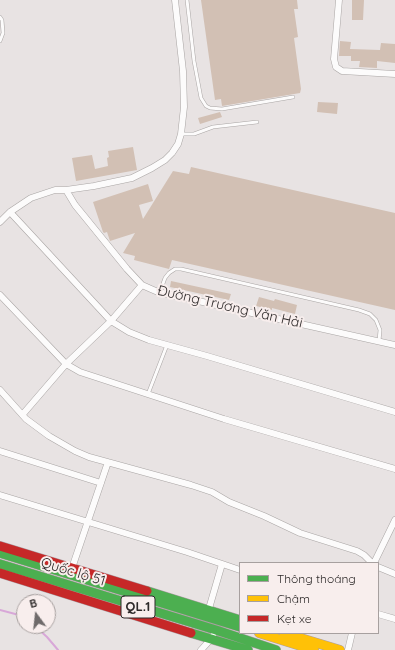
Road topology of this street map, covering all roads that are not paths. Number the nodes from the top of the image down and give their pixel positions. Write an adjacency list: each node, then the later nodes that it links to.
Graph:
1 (175, 0): 9 (street)
2 (187, 0): 7 (lane)
3 (339, 0): 6 (street)
4 (0, 17): 5 (lane)
5 (0, 42)
6 (395, 74)
7 (293, 97)
8 (257, 122): 9 (lane)
9 (181, 134): 10 (street)
10 (66, 190): 11 (street); 13 (street, Đường Trương Văn Hải)
11 (10, 212): 12 (street); 16 (street)
12 (0, 222)
13 (142, 285): 14 (street, Đường Trương Văn Hải); 16 (street)
14 (160, 292): 17 (street, Đường Trương Văn Hải); 17 (lane)
15 (0, 295): 20 (street)
16 (111, 322): 18 (street); 20 (street)
17 (379, 341): 19 (street, Đường Trương Văn Hải)
18 (167, 345): 22 (lane); 23 (street)
19 (395, 345)
20 (66, 364): 22 (street); 24 (street)
21 (0, 390): 24 (street)
22 (148, 394): 27 (street)
23 (395, 412)
24 (23, 414): 26 (street)
25 (0, 451): 28 (street)
26 (108, 462): 28 (street); 35 (street)
27 (395, 469)
28 (101, 483): 31 (street)
29 (0, 495): 31 (street)
30 (395, 520): 32 (street)
31 (88, 522): 38 (street); 41 (street)
32 (393, 530): 36 (street)
33 (0, 546): 41 (main road, Quốc lộ 51 / QL.1)
34 (0, 553): 41 (main road, Quốc lộ 51 / QL.1)
35 (372, 562)
36 (374, 562)
37 (0, 564): 43 (main road, Quốc lộ 51 / QL.1)
38 (222, 564): 40 (street); 45 (street)
39 (379, 567): 44 (street)
40 (239, 570)
41 (71, 571): 45 (main road, Quốc lộ 51 / QL.1)
42 (0, 572): 43 (main road, Quốc lộ 51 / QL.1)
43 (18, 574): 50 (main road, Quốc lộ 51 / QL.1); 54 (main road, Quốc lộ 51 / QL.1)
44 (395, 574)
45 (208, 614): 48 (main road, Quốc lộ 51 / QL.1); 49 (main road, Quốc lộ 51 / QL.1)
46 (379, 614): 47 (street)
47 (395, 619)
48 (239, 620)
49 (239, 627)
50 (216, 630): 54 (street); 55 (main road, Quốc lộ 51 / QL.1)
51 (262, 634): 59 (main road)
52 (287, 634): 60 (main road)
53 (352, 634): 61 (street)
54 (211, 639): 56 (street); 57 (main road, Quốc lộ 51 / QL.1)
55 (257, 647): 58 (main road, Quốc lộ 51 / QL.1)
56 (201, 650)
57 (248, 650)
58 (276, 650)
59 (314, 650)
60 (340, 650)
61 (348, 650)

